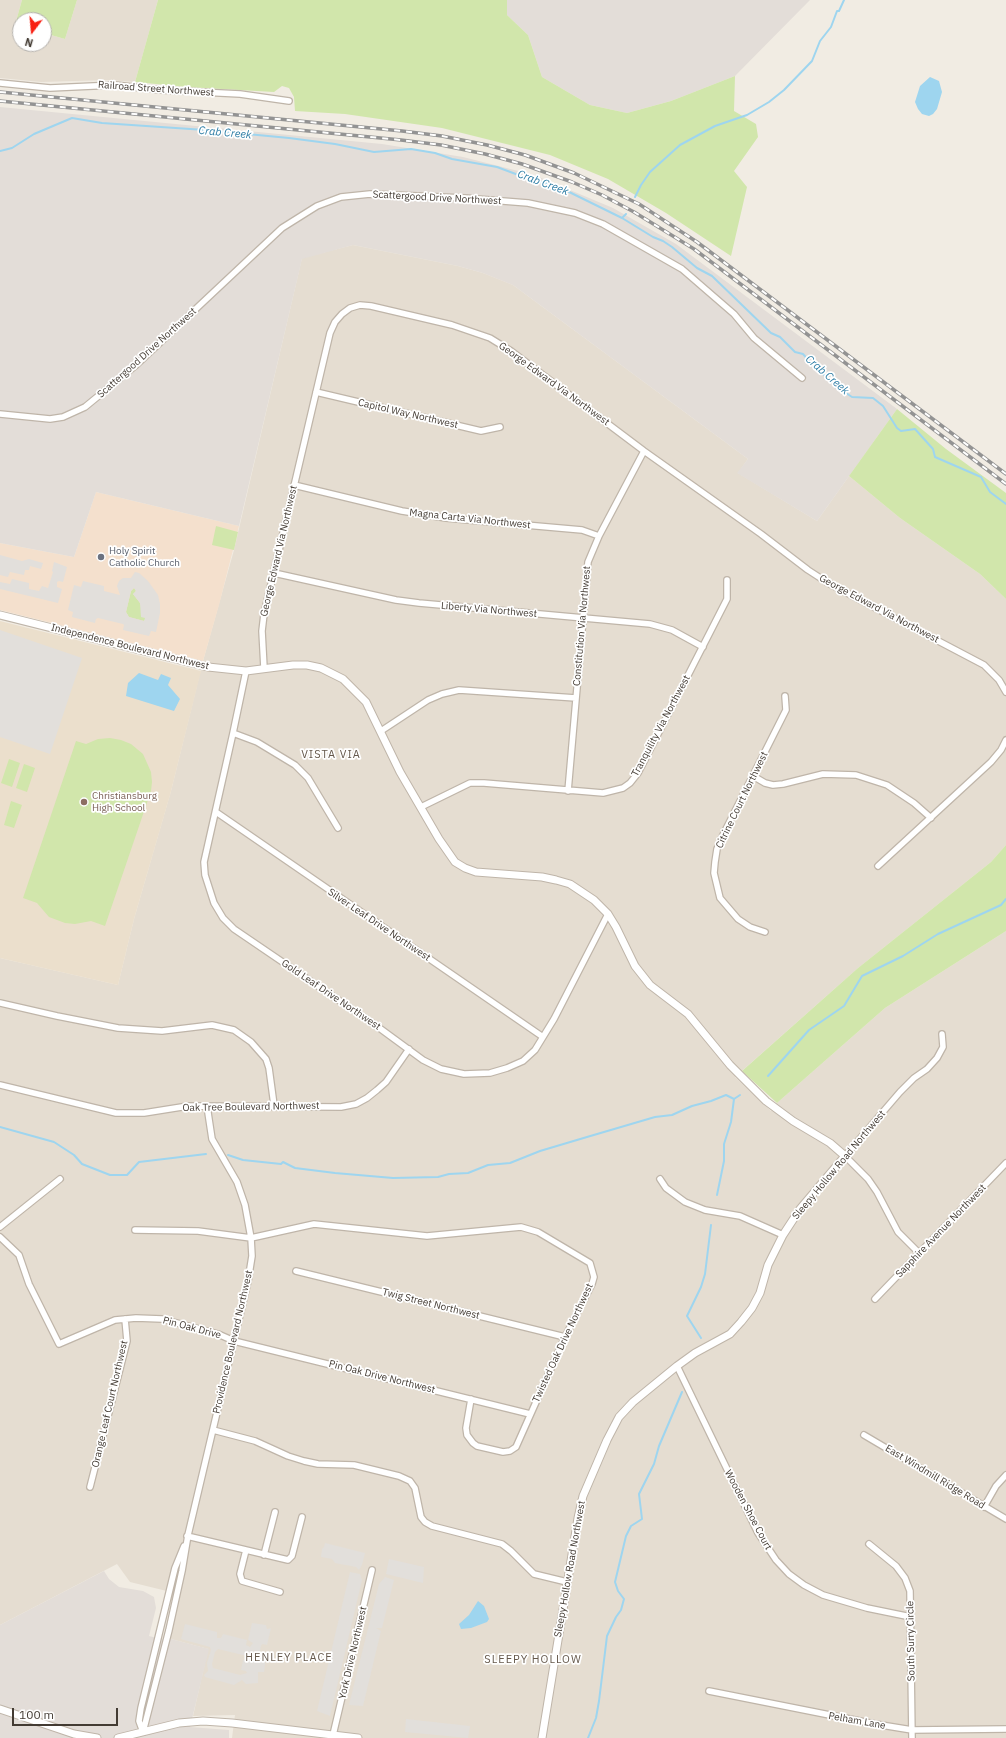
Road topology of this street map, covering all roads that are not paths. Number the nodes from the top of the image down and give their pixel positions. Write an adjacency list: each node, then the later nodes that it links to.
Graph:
1 (0, 83): 2 (street, Railroad Street Northwest)
2 (289, 101)
3 (802, 378): 5 (street, Scattergood Drive Northwest)
4 (316, 392): 6 (street, Capitol Way Northwest); 7 (street, George Edward Via Northwest); 8 (street, George Edward Via Northwest)
5 (0, 414)
6 (500, 427)
7 (644, 451): 9 (street, Constitution Via Northwest); 17 (street, George Edward Via Northwest)
8 (294, 485): 9 (street, Magna Carta Via Northwest); 10 (street, George Edward Via Northwest)
9 (599, 536): 13 (street, Constitution Via Northwest)
10 (274, 573): 13 (street, Liberty Via Northwest); 15 (street, George Edward Via Northwest)
11 (727, 580): 14 (street, Tranquility Via Northwest)
12 (0, 616): 16 (street, Independence Boulevard Northwest)
13 (583, 618): 14 (street, Liberty Via Northwest); 19 (street, Constitution Via Northwest)
14 (703, 647): 24 (street, Tranquility Via Northwest)
15 (264, 668): 16 (street, Independence Boulevard Northwest); 20 (street, Independence Boulevard Northwest)
16 (246, 670): 21 (street, Gold Leaf Drive Northwest)
17 (1006, 692)
18 (785, 696): 23 (street, Citrine Court Northwest)
19 (576, 698): 20 (street); 24 (street, Constitution Via Northwest)
20 (381, 731): 25 (street, Independence Boulevard Northwest)
21 (233, 733): 26 (street, Gold Leaf Drive Northwest); 28 (street)
22 (1006, 740): 27 (street)
23 (753, 776): 27 (street); 31 (street, Citrine Court Northwest)
24 (568, 790): 25 (street, Tranquility Via Northwest)
25 (421, 807): 30 (street, Independence Boulevard Northwest)
26 (216, 812): 34 (street, Silver Leaf Drive Northwest); 35 (street, Gold Leaf Drive Northwest)
27 (931, 818): 29 (street)
28 (338, 828)
29 (878, 866)
30 (608, 914): 34 (street, Gold Leaf Drive Northwest); 39 (street, Independence Boulevard Northwest)
31 (765, 932)
32 (0, 1003): 37 (street)
33 (942, 1034): 39 (street, Sleepy Hollow Road Northwest)
34 (543, 1037): 35 (street, Gold Leaf Drive Northwest)
35 (409, 1049): 37 (street, Oak Tree Boulevard Northwest)
36 (0, 1085): 38 (street, Oak Tree Boulevard Northwest)
37 (274, 1105): 38 (street, Oak Tree Boulevard Northwest)
38 (207, 1106): 47 (street, Providence Boulevard Northwest)
39 (845, 1156): 45 (street, Sleepy Hollow Road Northwest); 48 (street, Independence Boulevard Northwest)
40 (1006, 1163): 48 (street, Sapphire Avenue Northwest)
41 (60, 1179): 43 (street)
42 (660, 1179): 45 (street)
43 (0, 1227)
44 (135, 1230): 47 (street)
45 (783, 1235): 54 (street, Sleepy Hollow Road Northwest)
46 (0, 1236): 51 (street, Pin Oak Drive)
47 (252, 1238): 52 (street, Twisted Oak Drive Northwest); 53 (street, Providence Boulevard Northwest)
48 (919, 1253): 50 (street, Sapphire Avenue Northwest)
49 (296, 1271): 52 (street, Twig Street Northwest)
50 (875, 1299)
51 (125, 1319): 53 (street, Pin Oak Drive); 60 (street, Orange Leaf Court Northwest)
52 (565, 1337): 56 (street, Twisted Oak Drive Northwest)
53 (234, 1341): 55 (street, Pin Oak Drive Northwest); 57 (street, Providence Boulevard Northwest)
54 (677, 1366): 70 (street, Sleepy Hollow Road Northwest); 72 (street, Wooden Shoe Court)
55 (471, 1399): 56 (street, Pin Oak Drive Northwest); 56 (street, Twisted Oak Drive Northwest)
56 (530, 1414)
57 (213, 1430): 65 (street, Providence Boulevard Northwest); 70 (street)
58 (864, 1435): 61 (street, East Windmill Ridge Road)
59 (1006, 1475): 61 (street)
60 (90, 1487)
61 (984, 1506): 64 (street, East Windmill Ridge Road)
62 (275, 1512): 68 (street)
63 (302, 1517): 68 (street)
64 (1006, 1520)
65 (187, 1536): 67 (street); 77 (street, Providence Boulevard Northwest); 77 (street, Providence Boulevard Northwest)
66 (869, 1544): 72 (street, South Surry Circle)
67 (246, 1550): 68 (street); 71 (street)
68 (264, 1555)
69 (372, 1570): 78 (street, York Drive Northwest)
70 (567, 1582): 83 (street, Sleepy Hollow Road Northwest)
71 (280, 1592)
72 (911, 1617): 76 (street, South Surry Circle)
73 (709, 1692): 76 (street, Pelham Lane)
74 (0, 1709): 80 (street)
75 (1006, 1729): 76 (street, Pelham Lane)
76 (912, 1730): 84 (street, South Surry Circle)
77 (143, 1732): 78 (street); 81 (street)
78 (333, 1736): 79 (street)
79 (345, 1737): 82 (street)
80 (97, 1738)
81 (118, 1738)
82 (358, 1738)
83 (542, 1738)
84 (912, 1738)

